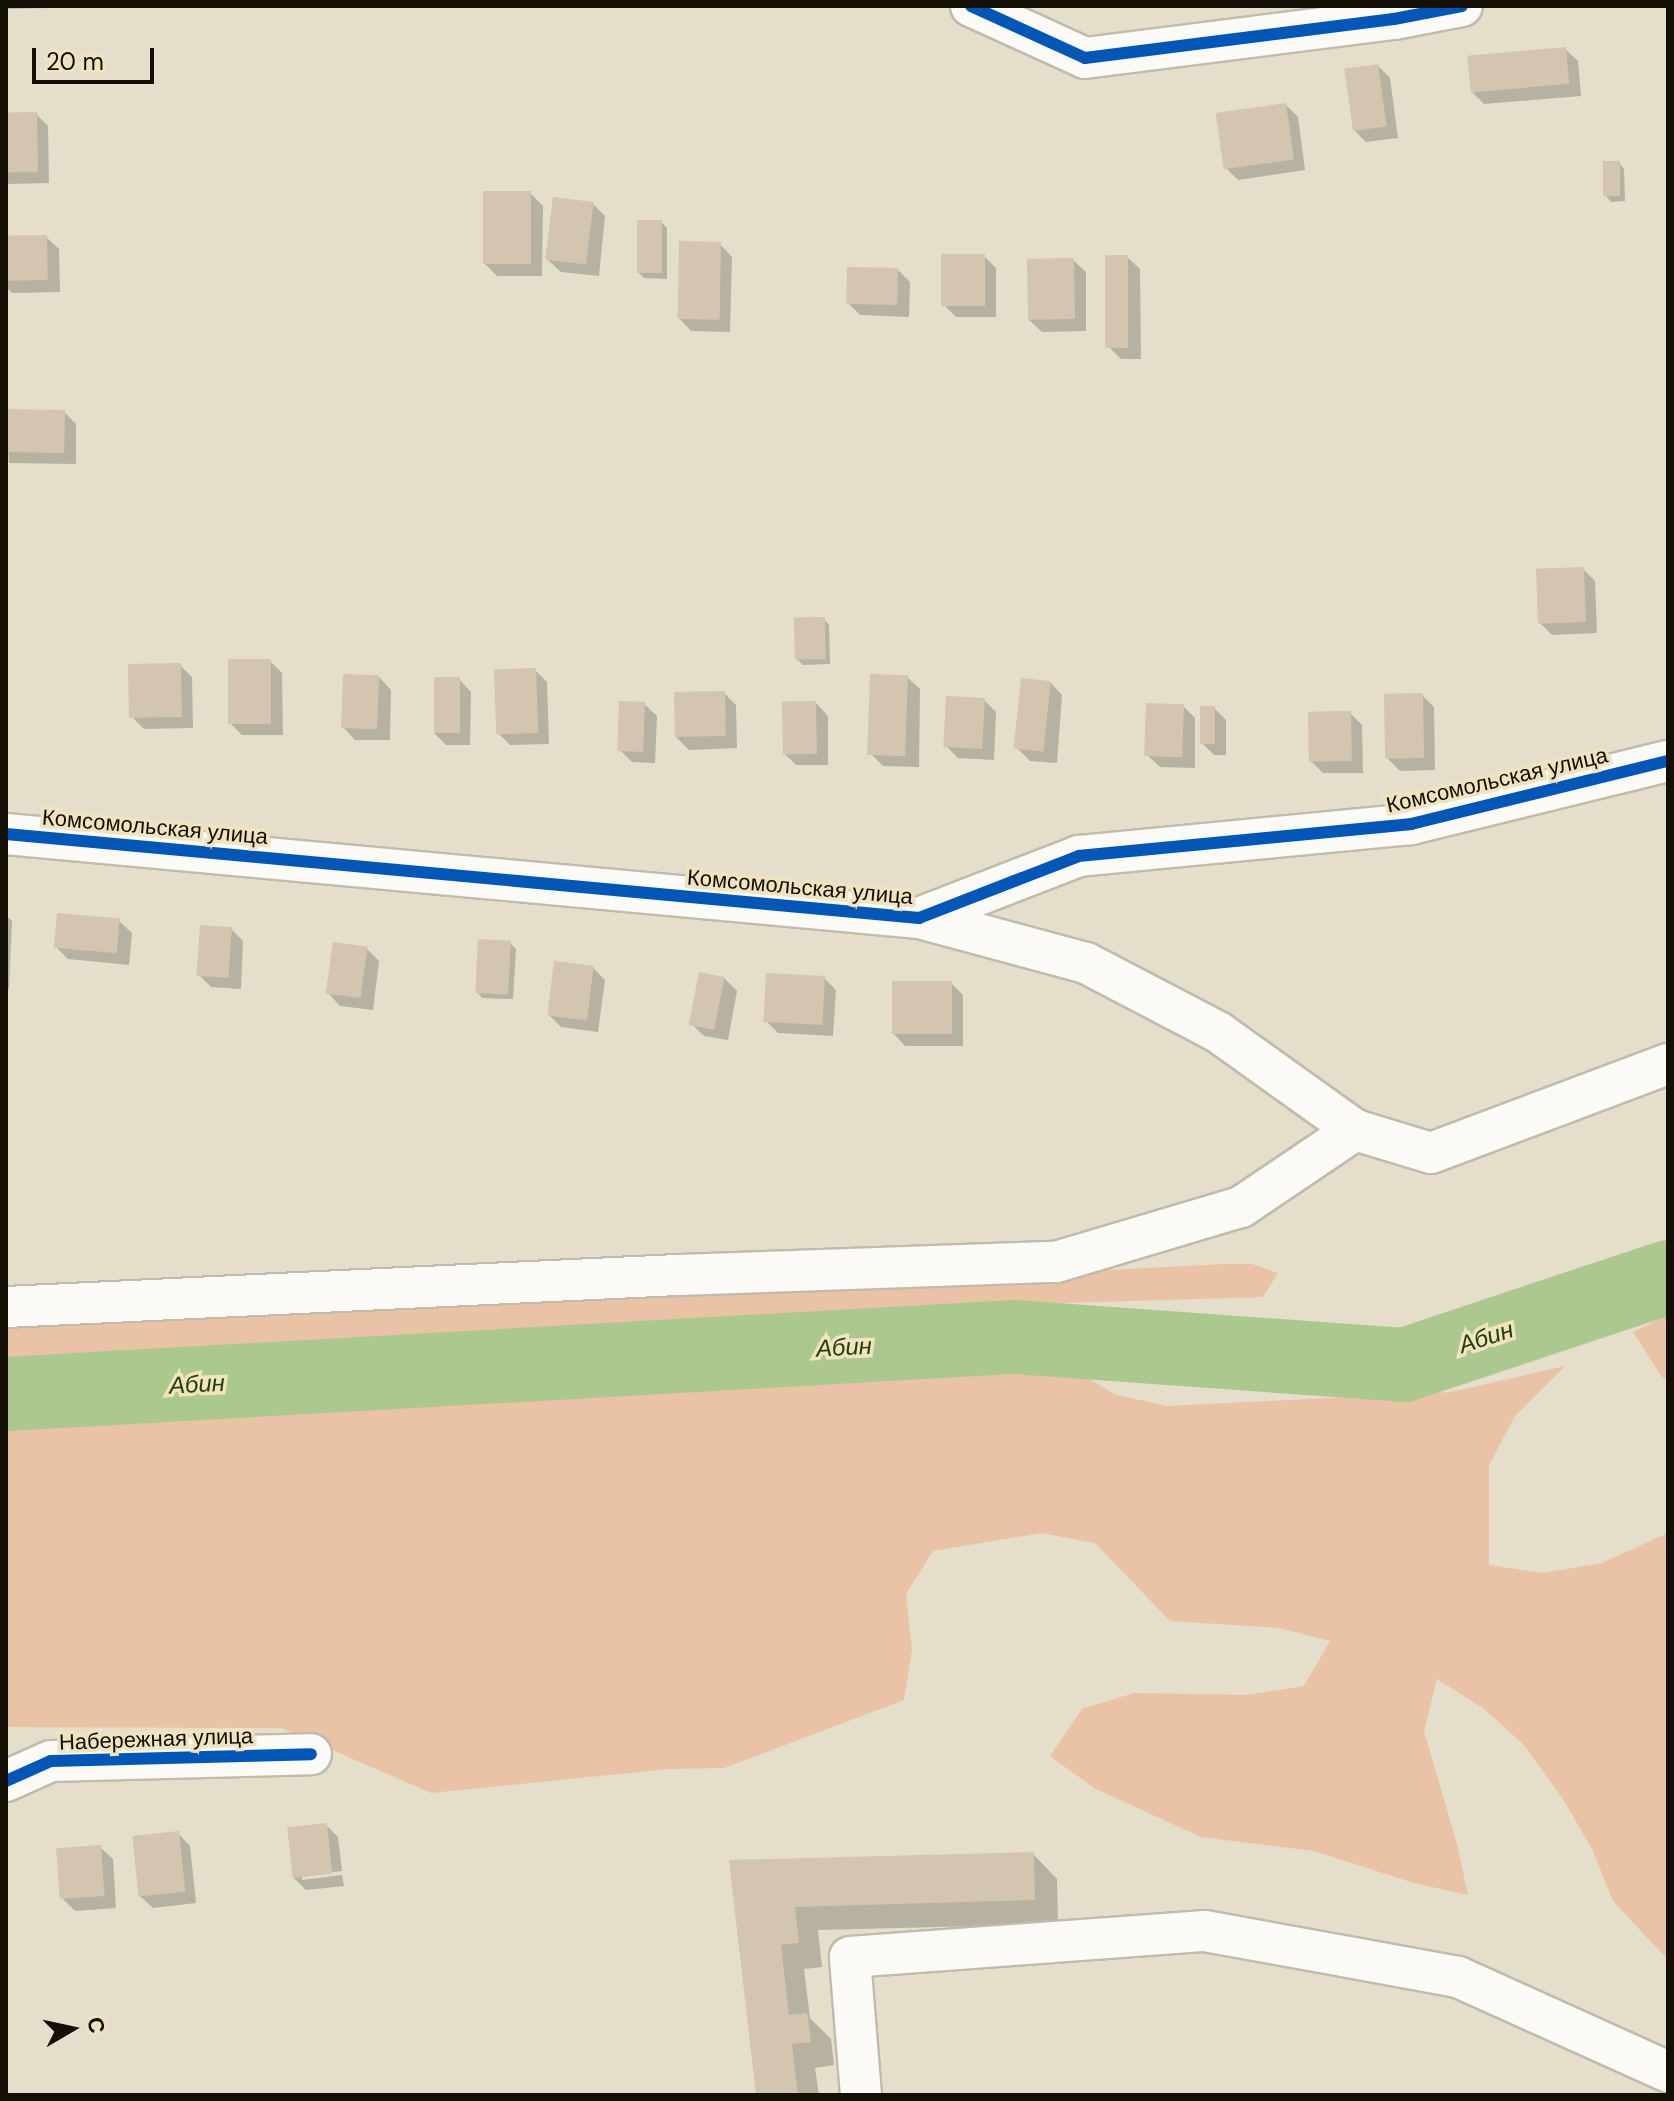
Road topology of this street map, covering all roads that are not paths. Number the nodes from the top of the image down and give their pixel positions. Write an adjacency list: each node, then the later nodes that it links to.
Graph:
1 (971, 6): 2 (street)
2 (1462, 6)
3 (1668, 761): 5 (street, Комсомольская улица)
4 (6, 834): 5 (street, Комсомольская улица)
5 (919, 918): 7 (street)
6 (1668, 1064): 7 (street)
7 (1355, 1130): 8 (street)
8 (6, 1307)
9 (311, 1754): 11 (street, Набережная улица)
10 (6, 1759): 11 (street)
11 (51, 1761): 12 (street, Набережная улица)
12 (6, 1781)
13 (1668, 2072): 14 (street)
14 (861, 2095)

